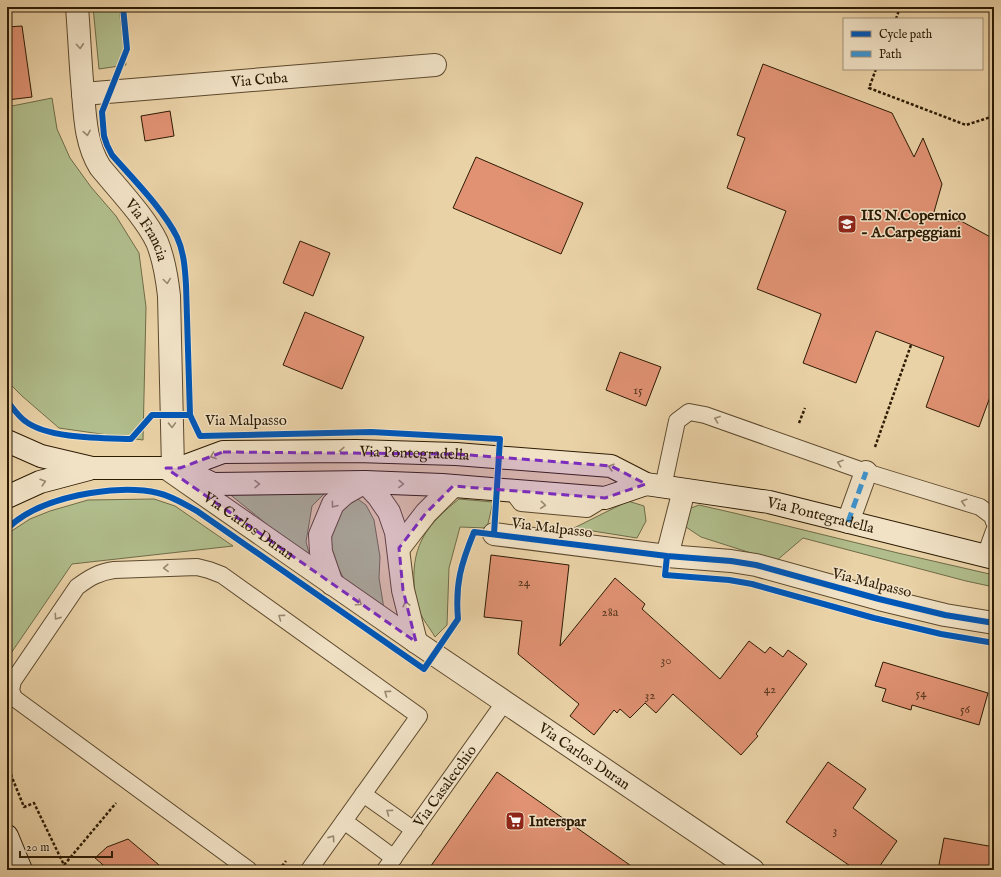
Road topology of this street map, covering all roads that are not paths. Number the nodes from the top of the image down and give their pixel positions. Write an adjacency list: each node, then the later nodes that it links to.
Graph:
1 (77, 7): 3 (street, Via Francia, one-way to 3)
2 (435, 64): 3 (street, Via Cuba)
3 (83, 94): 7 (street, Via Francia, one-way to 7)
4 (7, 441): 6 (street, Via Pontegradella)
5 (367, 451): 7 (street, Via Pontegradella, one-way to 7); 9 (street); 10 (street, Via Pontegradella, one-way to 5)
6 (92, 468): 7 (street, Via Pontegradella); 13 (street, Via Pontegradella, one-way to 6)
7 (173, 468): 9 (street, Via Pontegradella, one-way to 9); 21 (street, Via Carlos Duran)
8 (866, 472): 10 (lane, one-way to 10); 14 (street); 15 (lane, one-way to 8)
9 (365, 482): 11 (street, Via Pontegradella, one-way to 11); 18 (street); 21 (street, one-way to 21)
10 (654, 485): 11 (street, Via Pontegradella, one-way to 10); 12 (street, Via Pontegradella)
11 (453, 486): 18 (street)
12 (684, 490): 14 (street, Via Pontegradella); 19 (street)
13 (7, 497)
14 (848, 522): 20 (street, Via Pontegradella)
15 (994, 522)
16 (994, 531): 20 (lane)
17 (494, 534): 19 (street, Via Malpasso)
18 (399, 548): 23 (street, one-way to 18)
19 (667, 556): 22 (street, Via Malpasso)
20 (989, 557)
21 (332, 584): 23 (street, Via Carlos Duran, one-way to 23)
22 (994, 623)
23 (416, 642): 24 (street, Via Carlos Duran)
24 (504, 703): 27 (lane, Via Casalecchio); 33 (street, Via Carlos Duran)
25 (364, 794): 26 (lane); 27 (lane, one-way to 25); 31 (lane, one-way to 31)
26 (344, 822): 29 (lane); 32 (lane, one-way to 26)
27 (414, 830): 29 (lane, Via Casalecchio)
28 (7, 836): 30 (street)
29 (390, 864)
30 (21, 870)
31 (249, 870)
32 (309, 870)
33 (753, 870)

